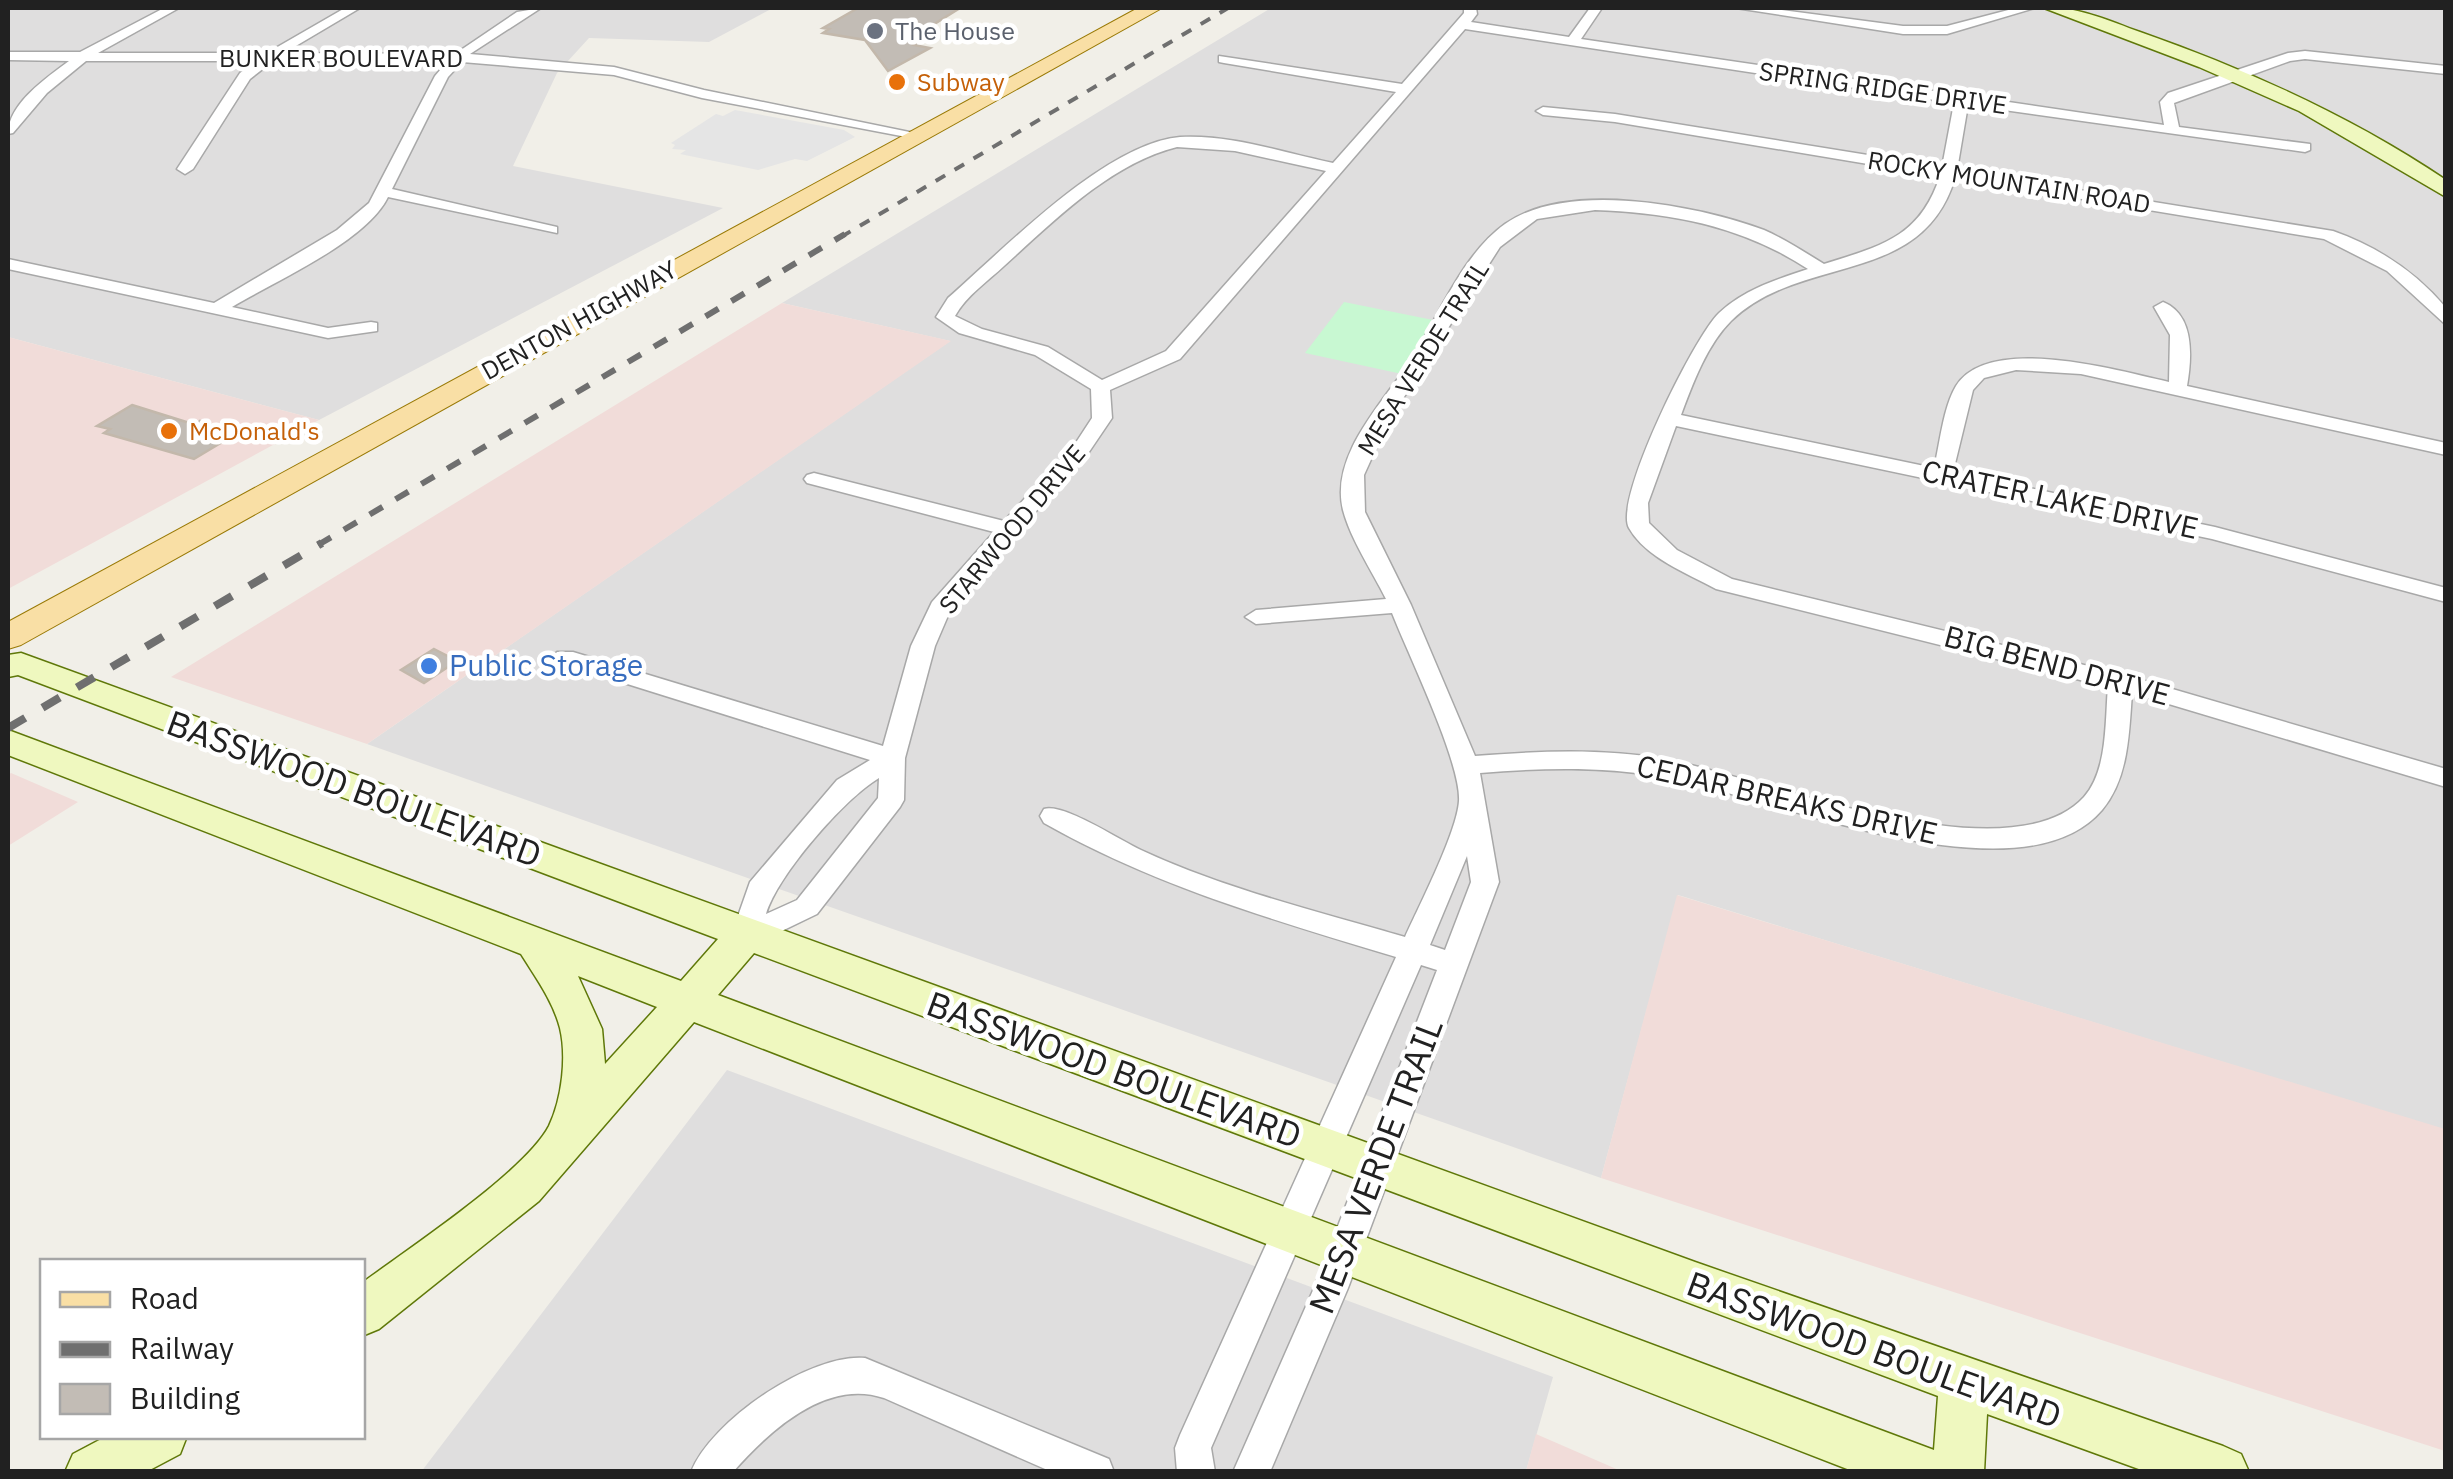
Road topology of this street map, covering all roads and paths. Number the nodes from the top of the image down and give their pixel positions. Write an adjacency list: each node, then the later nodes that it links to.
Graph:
1 (173, 8): 13 (street)
2 (354, 8): 14 (street)
3 (534, 8): 15 (street)
4 (1152, 8): 23 (main road, DENTON HIGHWAY)
5 (1470, 8): 10 (street)
6 (1596, 8): 11 (street)
7 (1742, 8): 8 (street)
8 (2029, 8)
9 (2052, 8): 18 (main road)
10 (1461, 25): 11 (street, SPRING RIDGE DRIVE); 19 (street)
11 (1572, 42): 20 (street, SPRING RIDGE DRIVE)
12 (8, 56): 13 (street, BUNKER BOULEVARD)
13 (78, 56): 14 (street, BUNKER BOULEVARD); 22 (street)
14 (268, 57): 15 (street, BUNKER BOULEVARD); 27 (street)
15 (456, 58): 23 (street, BUNKER BOULEVARD); 30 (street)
16 (1224, 60): 19 (street)
17 (2446, 70): 18 (street)
18 (2236, 76): 24 (street); 29 (main road)
19 (1406, 88): 26 (street)
20 (1962, 100): 24 (street, SPRING RIDGE DRIVE); 28 (street)
21 (1543, 111): 28 (street, ROCKY MOUNTAIN ROAD)
22 (8, 130)
23 (925, 131): 48 (main road, DENTON HIGHWAY)
24 (2172, 131): 25 (street, SPRING RIDGE DRIVE)
25 (2305, 147)
26 (1336, 168): 38 (street); 38 (street)
27 (185, 169)
28 (1946, 172): 33 (street); 36 (street, ROCKY MOUNTAIN ROAD)
29 (2440, 182)
30 (384, 192): 31 (street); 35 (street)
31 (552, 230)
32 (8, 264): 35 (street)
33 (1820, 269): 40 (street); 46 (street, MESA VERDE TRAIL)
34 (2163, 307): 39 (street)
35 (216, 309): 37 (street)
36 (2446, 320)
37 (371, 327)
38 (1100, 387): 44 (street, STARWOOD DRIVE)
39 (2177, 389): 41 (street); 42 (street)
40 (1671, 420): 42 (street, CRATER LAKE DRIVE); 51 (street, BIG BEND DRIVE)
41 (2446, 449)
42 (1942, 475): 45 (street, CRATER LAKE DRIVE)
43 (814, 479): 44 (street)
44 (1008, 528): 53 (street, STARWOOD DRIVE)
45 (2446, 595)
46 (1400, 604): 47 (street); 54 (street, MESA VERDE TRAIL)
47 (1256, 617)
48 (8, 637)
49 (565, 656): 53 (street)
50 (8, 666): 58 (main road, BASSWOOD BOULEVARD)
51 (2121, 682): 54 (street, CEDAR BREAKS DRIVE); 55 (street, BIG BEND DRIVE)
52 (8, 742): 59 (main road)
53 (892, 758): 58 (street); 58 (street, STARWOOD DRIVE)
54 (1466, 766): 56 (street, MESA VERDE TRAIL)
55 (2446, 778)
56 (1474, 797): 60 (street, MESA VERDE TRAIL); 61 (street, MESA VERDE TRAIL)
57 (1053, 816): 60 (street)
58 (745, 936): 62 (main road); 64 (main road, BASSWOOD BOULEVARD)
59 (533, 940): 62 (main road); 63 (main road)
60 (1410, 950): 61 (street); 64 (street, MESA VERDE TRAIL)
61 (1454, 964): 65 (street, MESA VERDE TRAIL)
62 (690, 1002): 63 (main road); 66 (main road)
63 (567, 1138): 68 (main road)
64 (1324, 1148): 65 (main road, BASSWOOD BOULEVARD); 66 (street, MESA VERDE TRAIL)
65 (1377, 1167): 67 (street, MESA VERDE TRAIL); 69 (main road, BASSWOOD BOULEVARD)
66 (1287, 1228): 67 (main road); 74 (street, MESA VERDE TRAIL)
67 (1345, 1251): 75 (street, MESA VERDE TRAIL); 76 (main road)
68 (365, 1311)
69 (1964, 1384): 77 (main road); 78 (main road, BASSWOOD BOULEVARD)
70 (156, 1439): 71 (main road)
71 (91, 1472)
72 (709, 1472): 73 (street)
73 (1096, 1472)
74 (1196, 1472)
75 (1251, 1472)
76 (1923, 1472)
77 (1958, 1472)
78 (2222, 1472)

